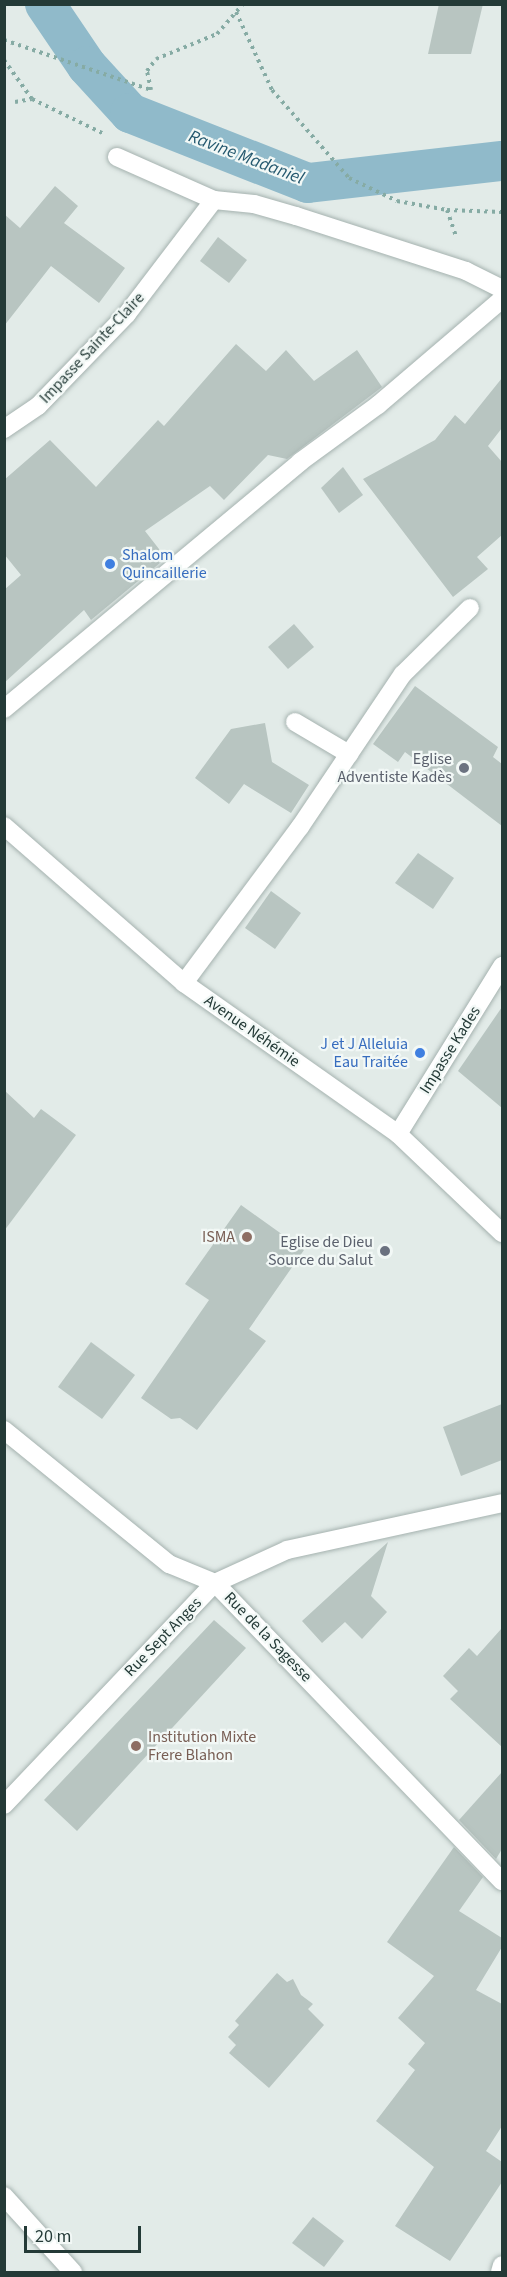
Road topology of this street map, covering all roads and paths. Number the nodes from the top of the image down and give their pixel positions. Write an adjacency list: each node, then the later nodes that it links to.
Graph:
1 (243, 4): 2 (path)
2 (236, 12): 3 (path); 8 (path)
3 (4, 40)
4 (4, 60): 5 (path)
5 (32, 99)
6 (117, 157): 7 (street)
7 (214, 200): 10 (street); 13 (street, Impasse Sainte-Claire)
8 (447, 210): 9 (path); 10 (path)
9 (502, 212)
10 (466, 271): 11 (street)
11 (502, 289)
12 (502, 299): 15 (street)
13 (4, 429)
14 (470, 608): 17 (street)
15 (4, 709)
16 (295, 722): 17 (street)
17 (349, 754): 20 (street)
18 (4, 826): 20 (street, Avenue Néhémie)
19 (502, 966): 21 (street, Impasse Kades)
20 (184, 983): 21 (street, Avenue Néhémie)
21 (398, 1134): 22 (street, Avenue Néhémie)
22 (502, 1233)
23 (4, 1430): 25 (street, Rue de la Sagesse)
24 (502, 1503): 25 (street, Rue Sept Anges)
25 (215, 1583): 26 (street, Rue Sept Anges); 27 (street, Rue de la Sagesse)
26 (4, 1805)
27 (502, 1881)
28 (4, 2196): 30 (street)
29 (502, 2265): 31 (street)
30 (66, 2270)
31 (500, 2272)

